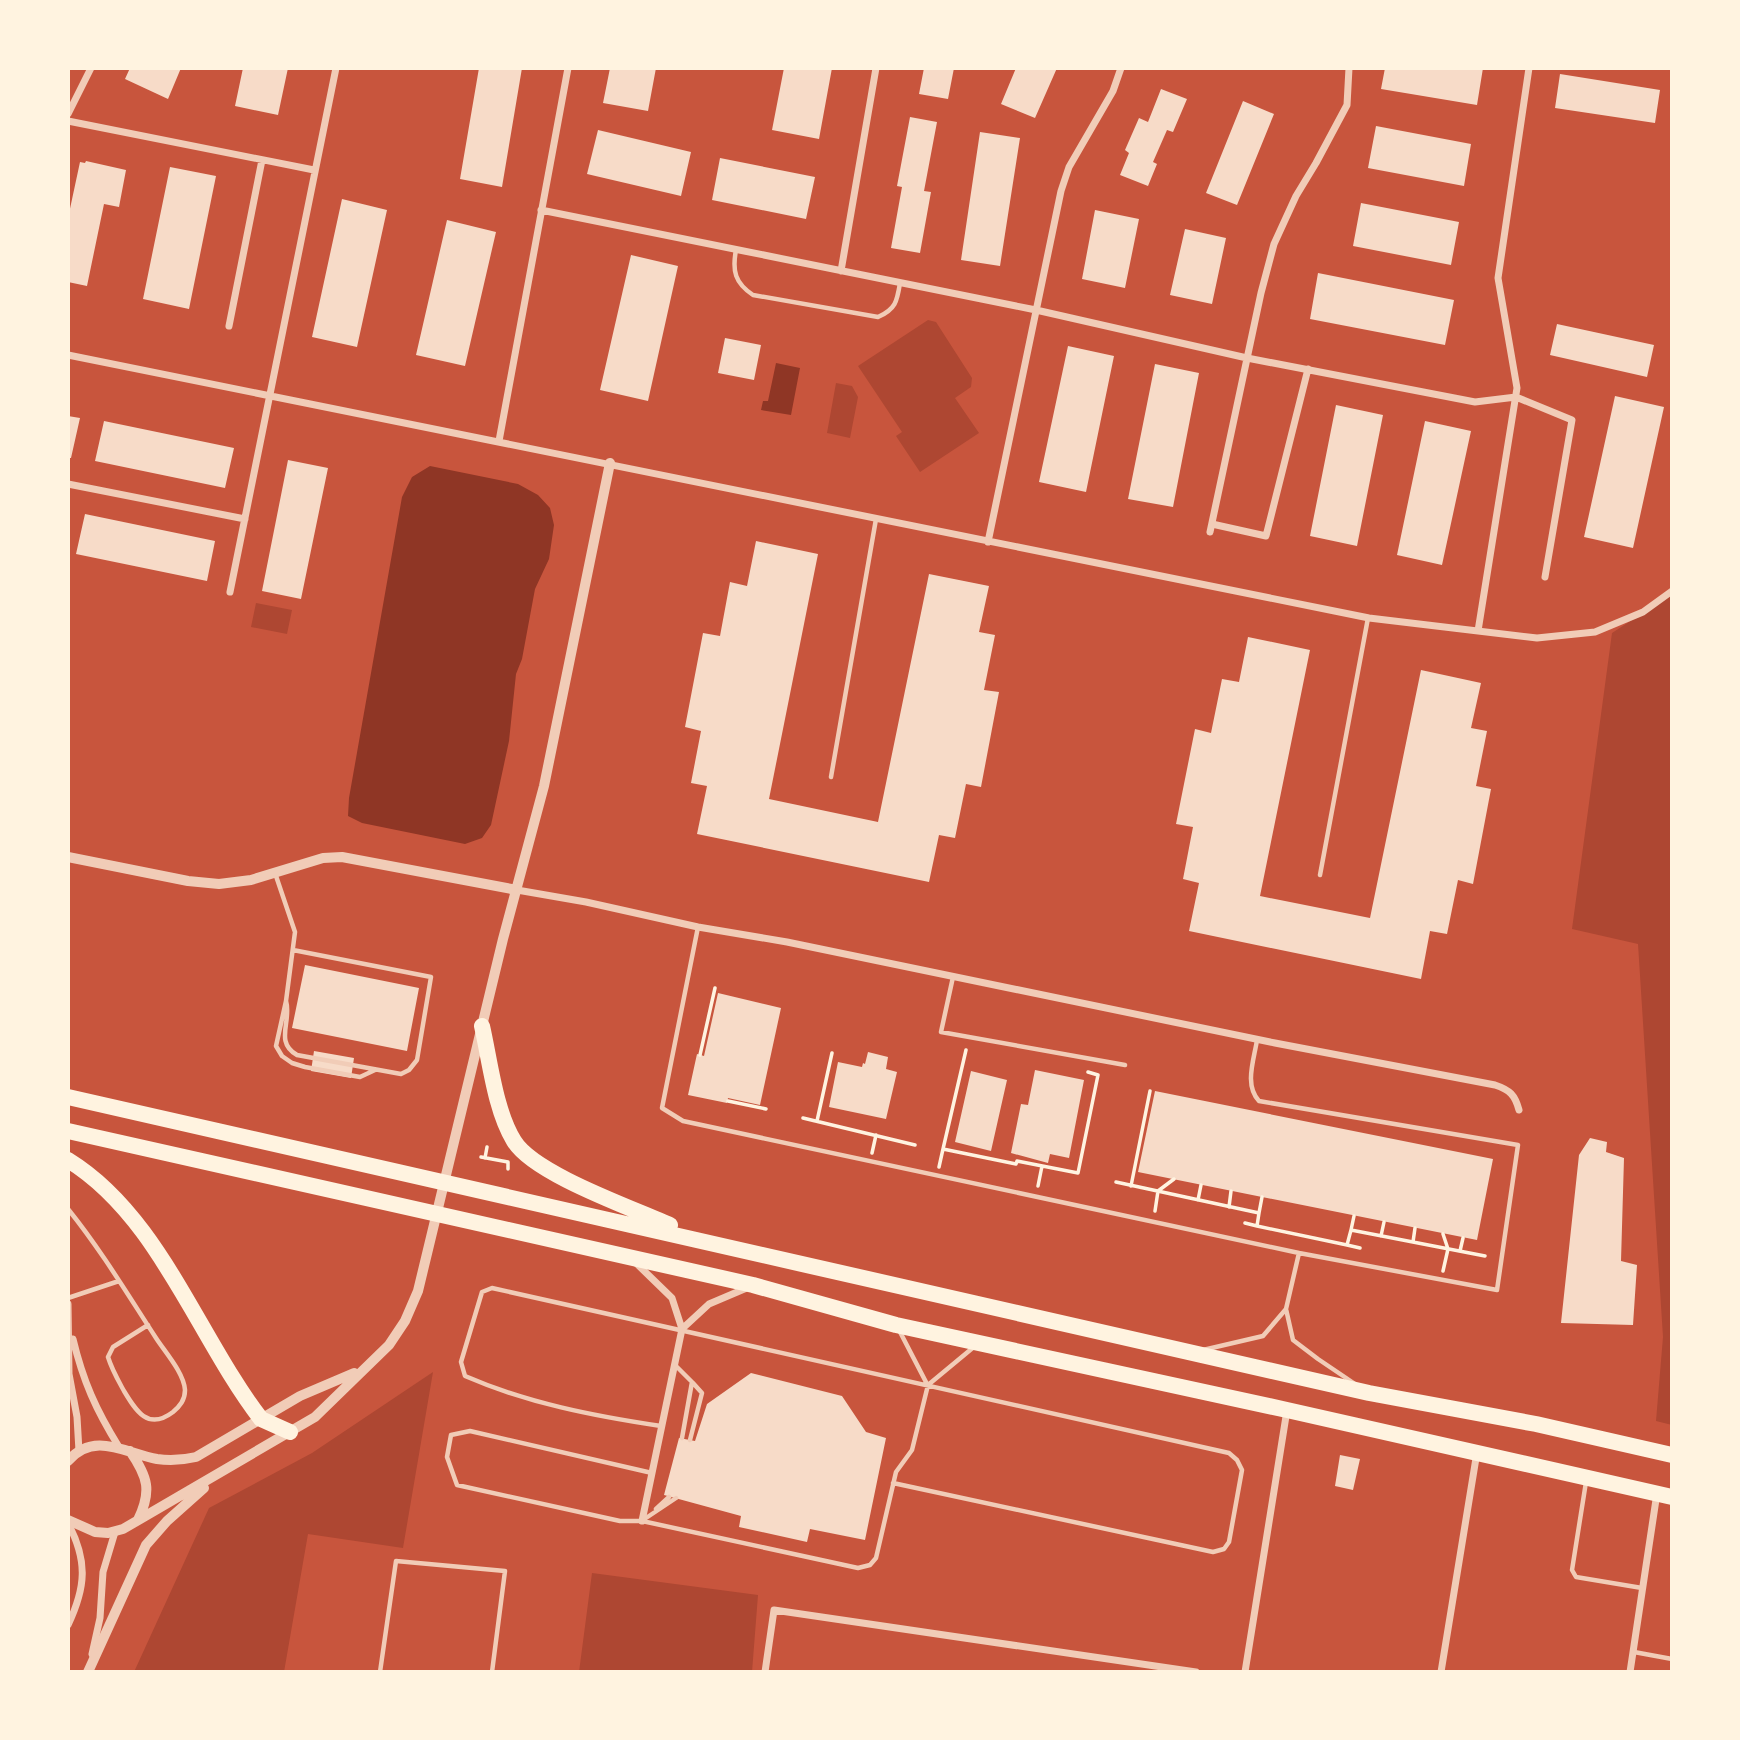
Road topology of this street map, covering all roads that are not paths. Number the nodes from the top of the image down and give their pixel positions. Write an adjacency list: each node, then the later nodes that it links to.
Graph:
1 (92, 68): 8 (street)
2 (336, 68): 11 (street)
3 (568, 68): 12 (street)
4 (876, 68): 14 (street)
5 (1122, 68): 16 (street)
6 (1349, 68): 19 (street)
7 (1529, 68): 22 (street)
8 (68, 114)
9 (68, 121): 10 (street)
10 (261, 160): 11 (street); 17 (street)
11 (314, 170): 21 (street)
12 (541, 211): 13 (street); 23 (street)
13 (736, 250): 14 (street); 15 (lane)
14 (841, 271): 15 (street)
15 (900, 283): 16 (street)
16 (1036, 310): 19 (street); 28 (street)
17 (229, 326)
18 (68, 355): 21 (street)
19 (1247, 358): 20 (street); 20 (street)
20 (1308, 369): 22 (street)
21 (270, 395): 23 (street); 26 (street)
22 (1516, 397): 29 (street); 33 (street)
23 (499, 441): 24 (street)
24 (610, 463): 27 (street); 38 (street)
25 (68, 484): 26 (street)
26 (245, 519): 31 (street)
27 (876, 519): 28 (street); 34 (lane)
28 (988, 542): 32 (street)
29 (1545, 577)
30 (1672, 591): 33 (street)
31 (230, 592)
32 (1369, 618): 33 (street); 37 (lane)
33 (1478, 631)
34 (831, 777)
35 (68, 857): 36 (street)
36 (275, 872): 38 (street); 40 (lane)
37 (1320, 875)
38 (517, 890): 39 (street); 43 (street)
39 (698, 927): 41 (street); 55 (lane)
40 (293, 950): 42 (lane); 46 (lane)
41 (954, 976): 44 (street); 45 (lane)
42 (286, 1001): 46 (lane); 46 (lane)
43 (482, 1026): 51 (street); 54 (highway)
44 (1257, 1040): 48 (street); 55 (lane)
45 (1125, 1065)
46 (375, 1070)
47 (68, 1097): 51 (highway)
48 (1519, 1110)
49 (68, 1131): 53 (highway)
50 (68, 1160): 74 (highway)
51 (444, 1182): 53 (street); 54 (highway)
52 (68, 1209): 57 (lane)
53 (436, 1215): 56 (highway); 69 (street)
54 (704, 1240): 67 (highway)
55 (1299, 1253): 61 (lane)
56 (630, 1257): 58 (highway); 65 (street)
57 (119, 1281): 59 (lane); 62 (lane)
58 (753, 1285): 63 (highway); 65 (street)
59 (68, 1298)
60 (68, 1304): 64 (street)
61 (1286, 1309): 67 (lane); 72 (lane)
62 (148, 1325): 62 (lane)
63 (896, 1325): 66 (highway); 71 (lane)
64 (70, 1326): 79 (street); 80 (street)
65 (682, 1329): 68 (street); 71 (lane); 75 (lane)
66 (978, 1343): 71 (lane); 73 (highway)
67 (1192, 1352): 72 (highway)
68 (675, 1364): 70 (lane); 75 (street)
69 (360, 1370): 74 (street); 76 (street)
70 (692, 1382): 77 (lane); 78 (lane)
71 (928, 1385): 88 (lane); 88 (lane)
72 (1369, 1393): 83 (highway)
73 (1287, 1410): 82 (highway); 105 (street)
74 (261, 1419): 76 (highway); 81 (street)
75 (661, 1426): 85 (street)
76 (290, 1432): 86 (street)
77 (682, 1438)
78 (690, 1440)
79 (119, 1447): 80 (street); 81 (street)
80 (79, 1451): 84 (street)
81 (130, 1451): 92 (street)
82 (1477, 1452): 87 (highway); 106 (street)
83 (1672, 1455)
84 (68, 1461)
85 (652, 1473): 93 (street); 93 (lane)
86 (220, 1474): 92 (street); 100 (street)
87 (1586, 1478): 89 (highway); 96 (lane)
88 (893, 1483): 93 (lane)
89 (1664, 1495): 96 (street)
90 (669, 1497): 93 (lane)
91 (676, 1499): 93 (lane)
92 (138, 1520): 95 (street)
93 (642, 1521)
94 (68, 1522): 95 (street); 97 (street)
95 (115, 1532): 100 (street)
96 (1642, 1588): 98 (street)
97 (68, 1625)
98 (1633, 1652): 99 (lane); 107 (street)
99 (1672, 1658)
100 (88, 1672)
101 (380, 1672): 102 (lane)
102 (492, 1672)
103 (765, 1672): 104 (street)
104 (1196, 1672)
105 (1245, 1672)
106 (1441, 1672)
107 (1630, 1672)

